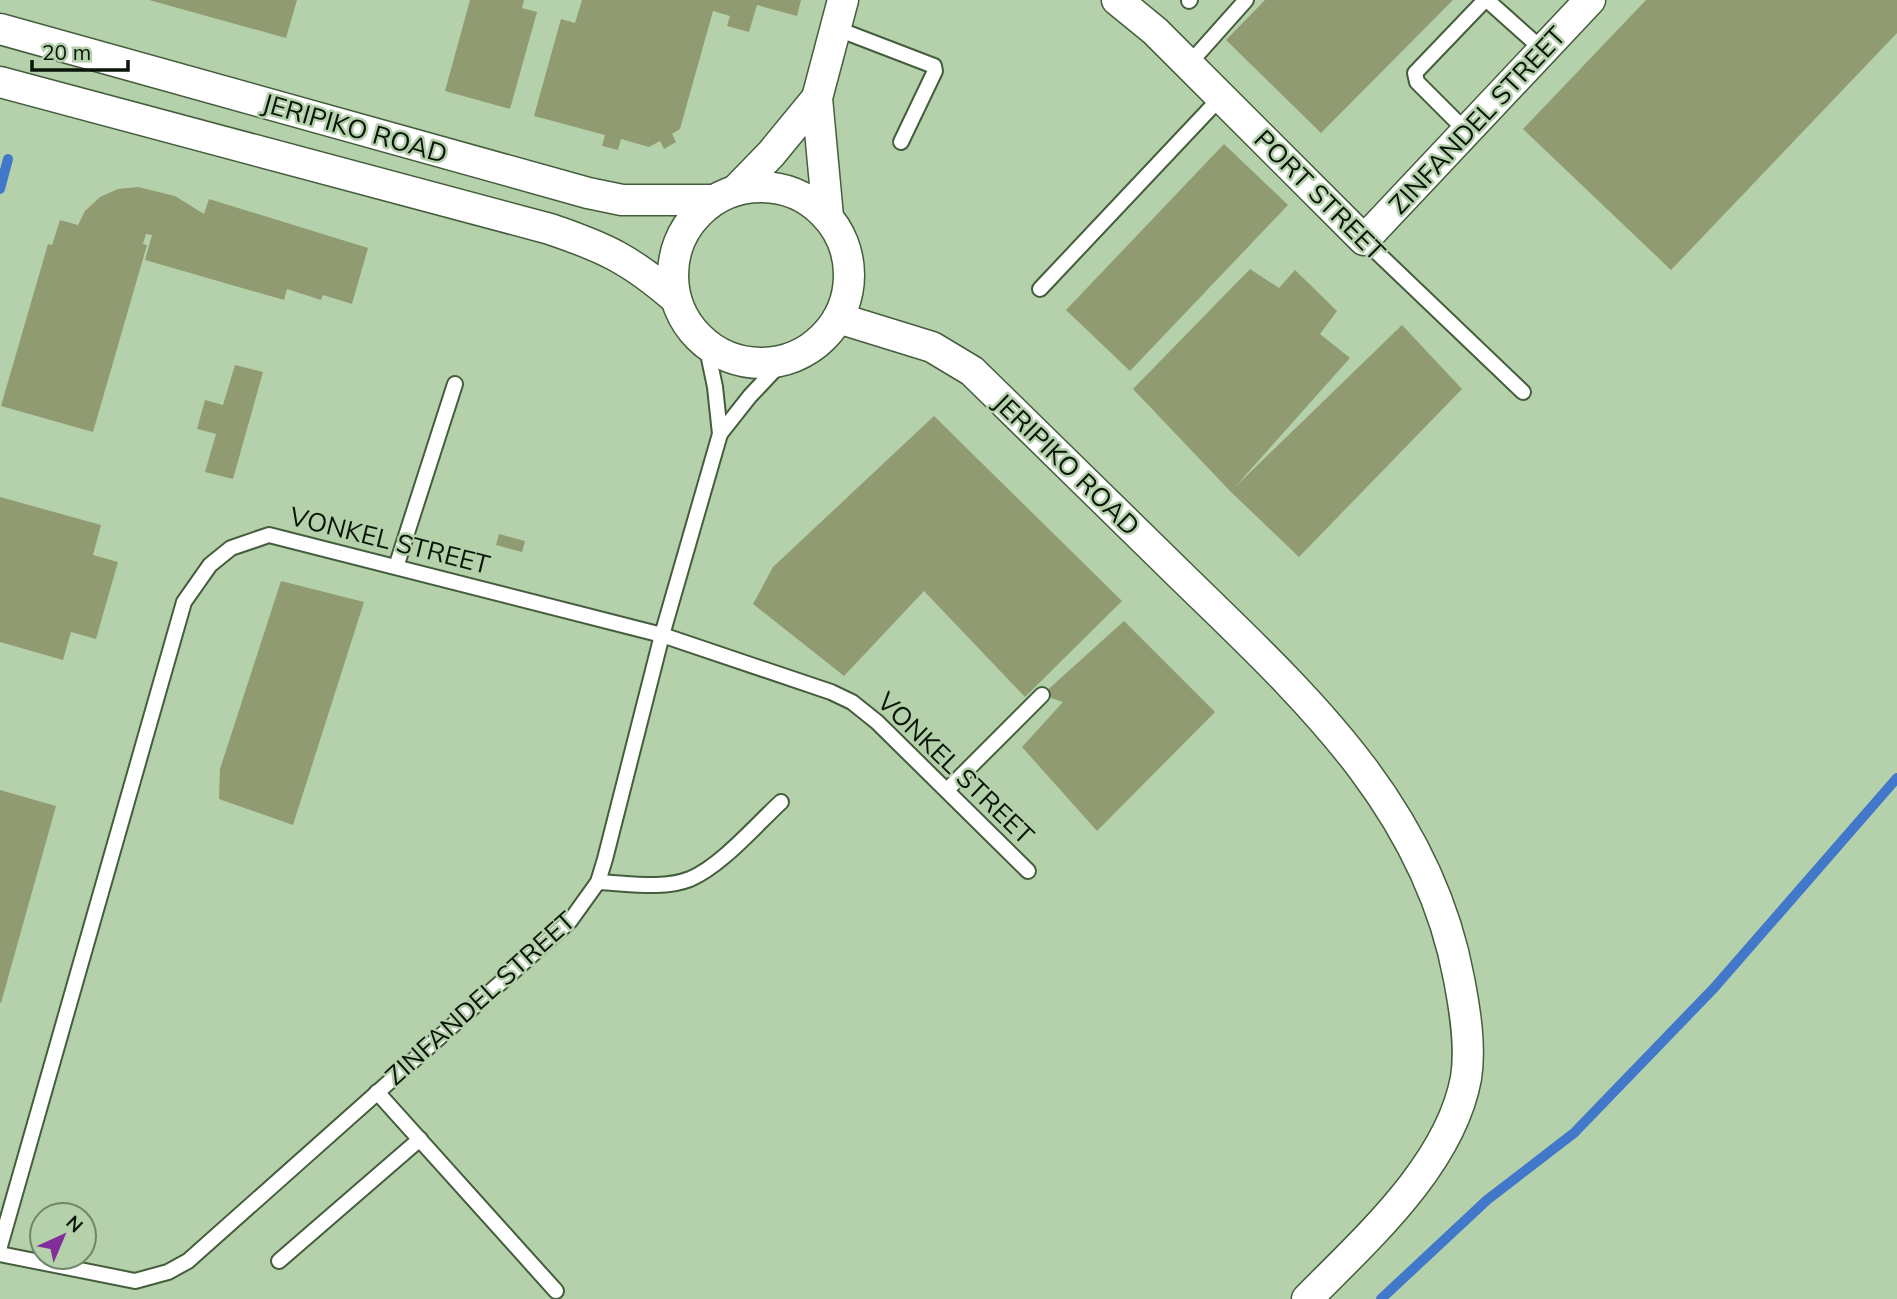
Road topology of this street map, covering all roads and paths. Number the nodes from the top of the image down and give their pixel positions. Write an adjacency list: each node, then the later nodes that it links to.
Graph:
1 (1246, 0): 8 (lane)
2 (1486, 0): 7 (lane); 12 (lane)
3 (1590, 0): 7 (street, ZINFANDEL STREET)
4 (1120, 1): 8 (street, PORT STREET)
5 (839, 14): 11 (street); 13 (lane)
6 (0, 29): 14 (street, JERIPIKO ROAD)
7 (1542, 50): 12 (street, ZINFANDEL STREET)
8 (1188, 65): 10 (street, PORT STREET)
9 (0, 82): 18 (street, JERIPIKO ROAD)
10 (1221, 97): 16 (street, PORT STREET); 17 (lane)
11 (817, 98): 14 (street); 15 (street)
12 (1465, 130): 16 (street, ZINFANDEL STREET)
13 (901, 142)
14 (725, 195): 15 (street); 18 (street)
15 (828, 218): 19 (street)
16 (1364, 240): 23 (lane, PORT STREET)
17 (1040, 289)
18 (676, 299): 20 (street)
19 (838, 318): 21 (street); 38 (street, JERIPIKO ROAD)
20 (706, 344): 21 (street); 24 (lane, ZINFANDEL STREET)
21 (785, 359): 24 (lane, ZINFANDEL STREET)
22 (455, 383): 25 (lane)
23 (1522, 392)
24 (720, 435): 26 (lane, ZINFANDEL STREET)
25 (396, 567): 26 (lane, VONKEL STREET); 34 (lane, VONKEL STREET)
26 (662, 635): 28 (lane, VONKEL STREET); 31 (lane, ZINFANDEL STREET)
27 (1042, 695): 28 (lane)
28 (947, 790): 30 (lane, VONKEL STREET)
29 (781, 802): 31 (lane)
30 (1028, 871)
31 (598, 882): 32 (lane, ZINFANDEL STREET)
32 (377, 1092): 33 (lane); 35 (lane, ZINFANDEL STREET)
33 (420, 1139): 36 (lane); 37 (lane)
34 (0, 1246)
35 (0, 1254)
36 (279, 1261)
37 (556, 1291)
38 (1307, 1299)

